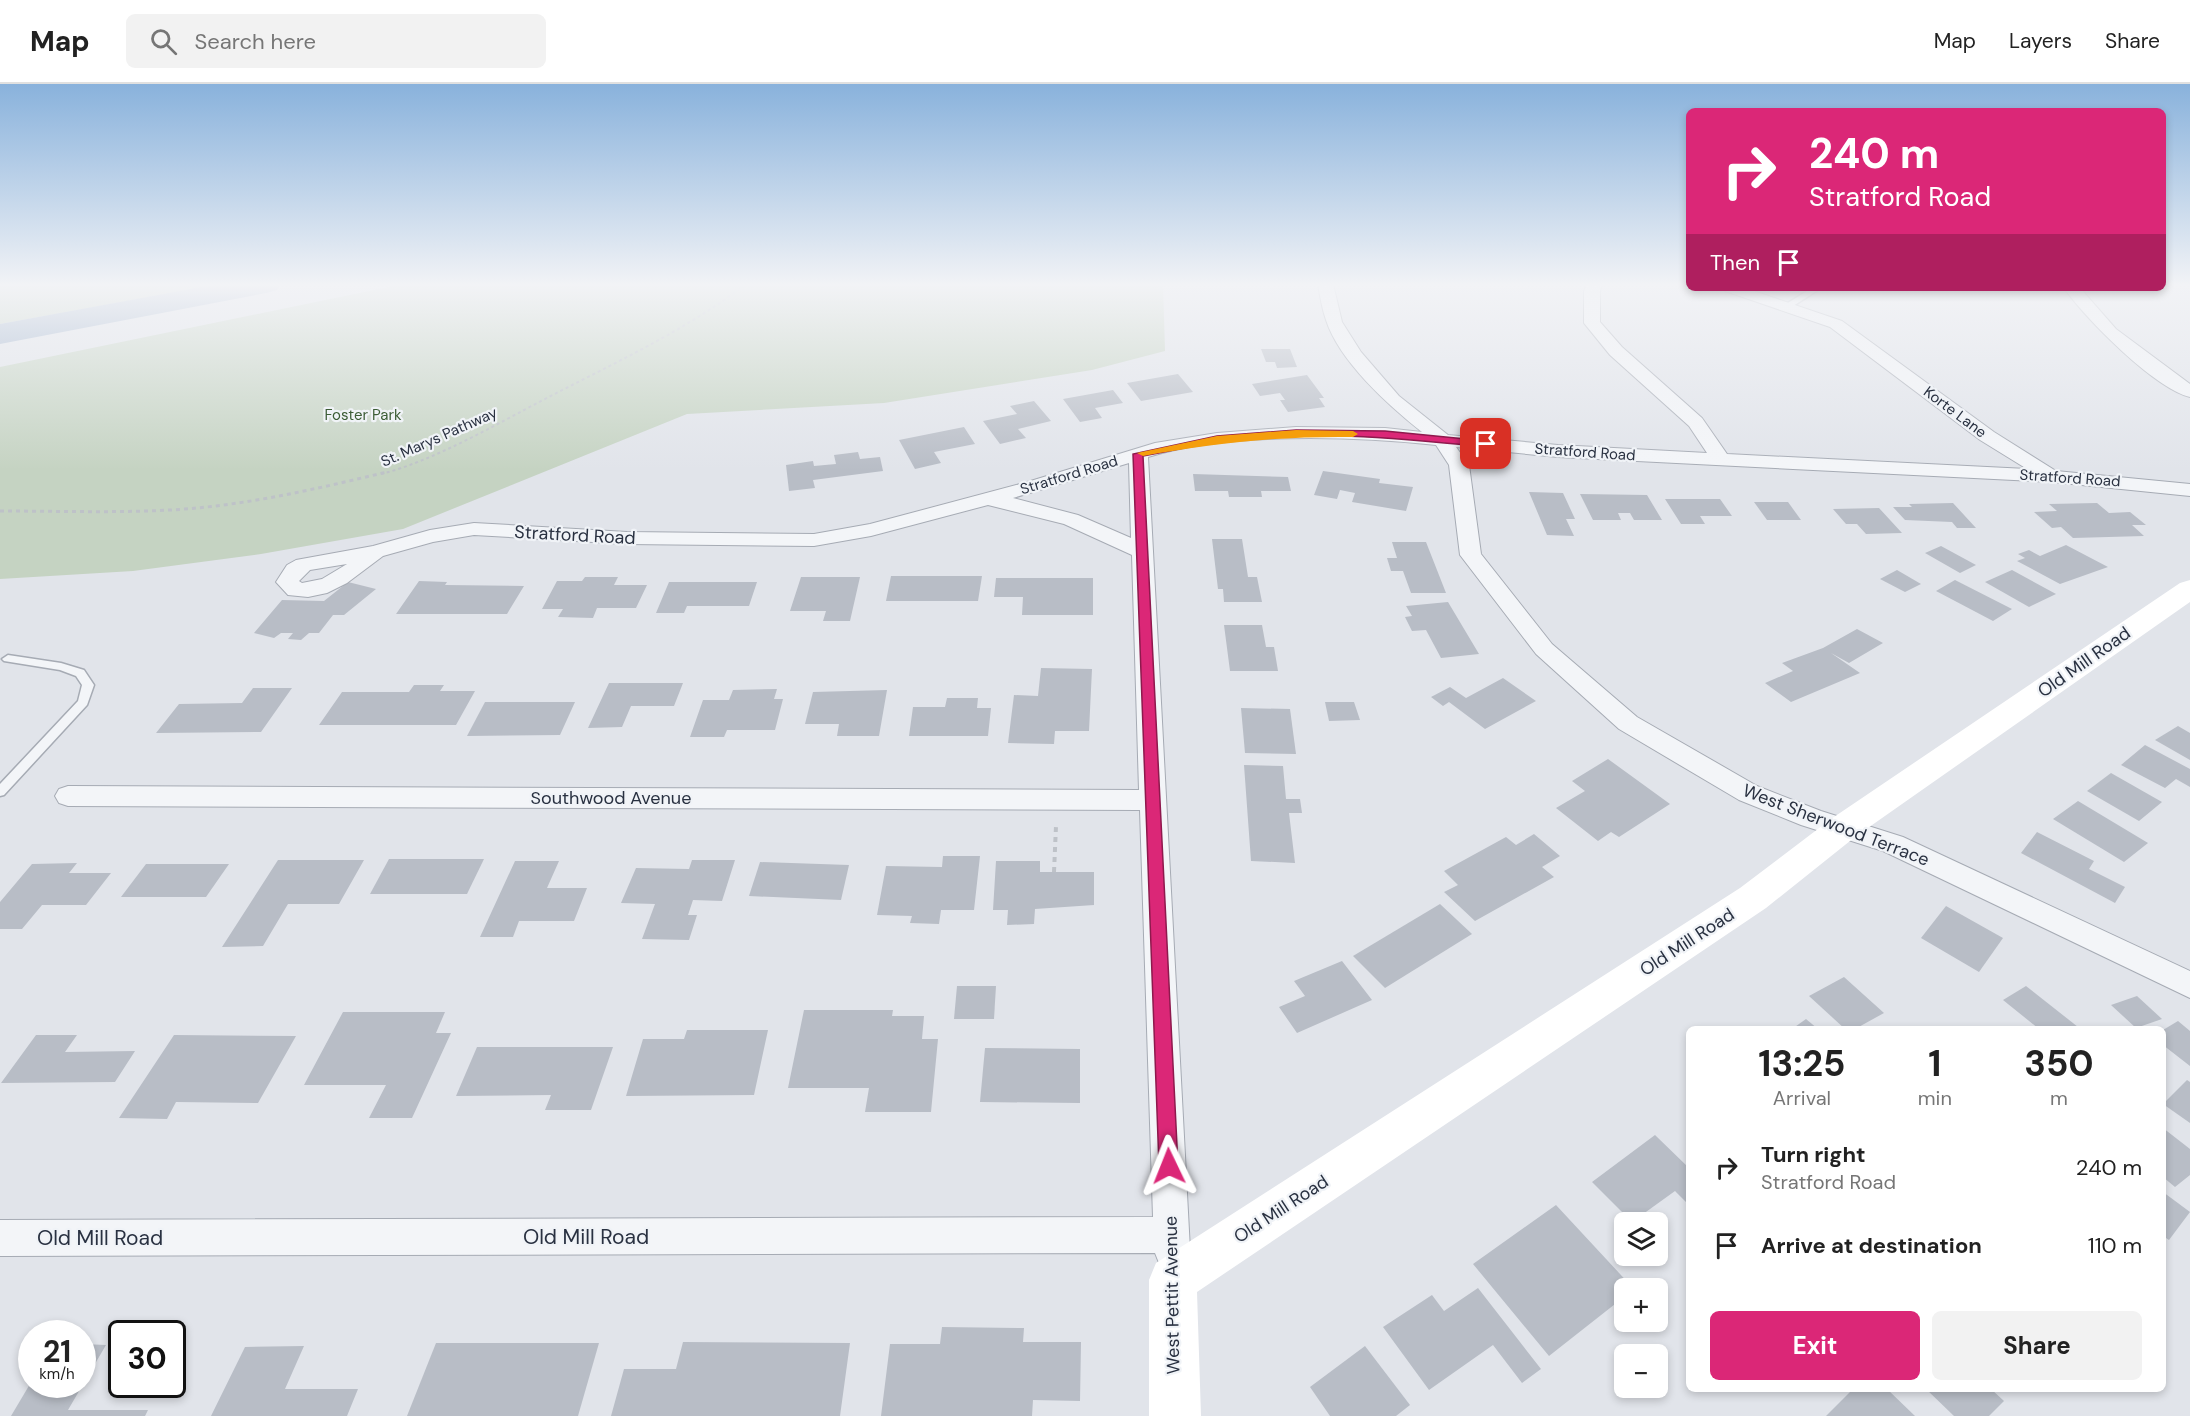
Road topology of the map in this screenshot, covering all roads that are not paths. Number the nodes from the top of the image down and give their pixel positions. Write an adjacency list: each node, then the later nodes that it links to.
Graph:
1 (1349, 346): 6 (street, West Sherwood Terrace)
2 (1612, 346): 8 (street)
3 (1866, 346): 9 (street, Korte Lane)
4 (2126, 346): 5 (street)
5 (2190, 392)
6 (1441, 438): 7 (street, Stratford Road); 8 (street, Stratford Road); 19 (street, West Sherwood Terrace)
7 (1138, 454): 11 (street, Stratford Road); 13 (street, West Pettit Avenue)
8 (1720, 458): 9 (street, Stratford Road)
9 (2052, 476): 10 (street, Stratford Road)
10 (2190, 490)
11 (988, 498): 12 (street, Stratford Road); 13 (street, Stratford Road)
12 (376, 552)
13 (1143, 553): 18 (street, West Pettit Avenue)
14 (2190, 589): 19 (main road, Old Mill Road)
15 (8, 660): 16 (lane)
16 (0, 792)
17 (68, 796): 18 (street, Southwood Avenue)
18 (1154, 800): 22 (street, West Pettit Avenue)
19 (1843, 828): 20 (street, West Sherwood Terrace); 22 (main road, Old Mill Road)
20 (2190, 985)
21 (0, 1238): 22 (street, Old Mill Road)
22 (1172, 1258): 23 (main road, West Pettit Avenue)
23 (1175, 1416)

